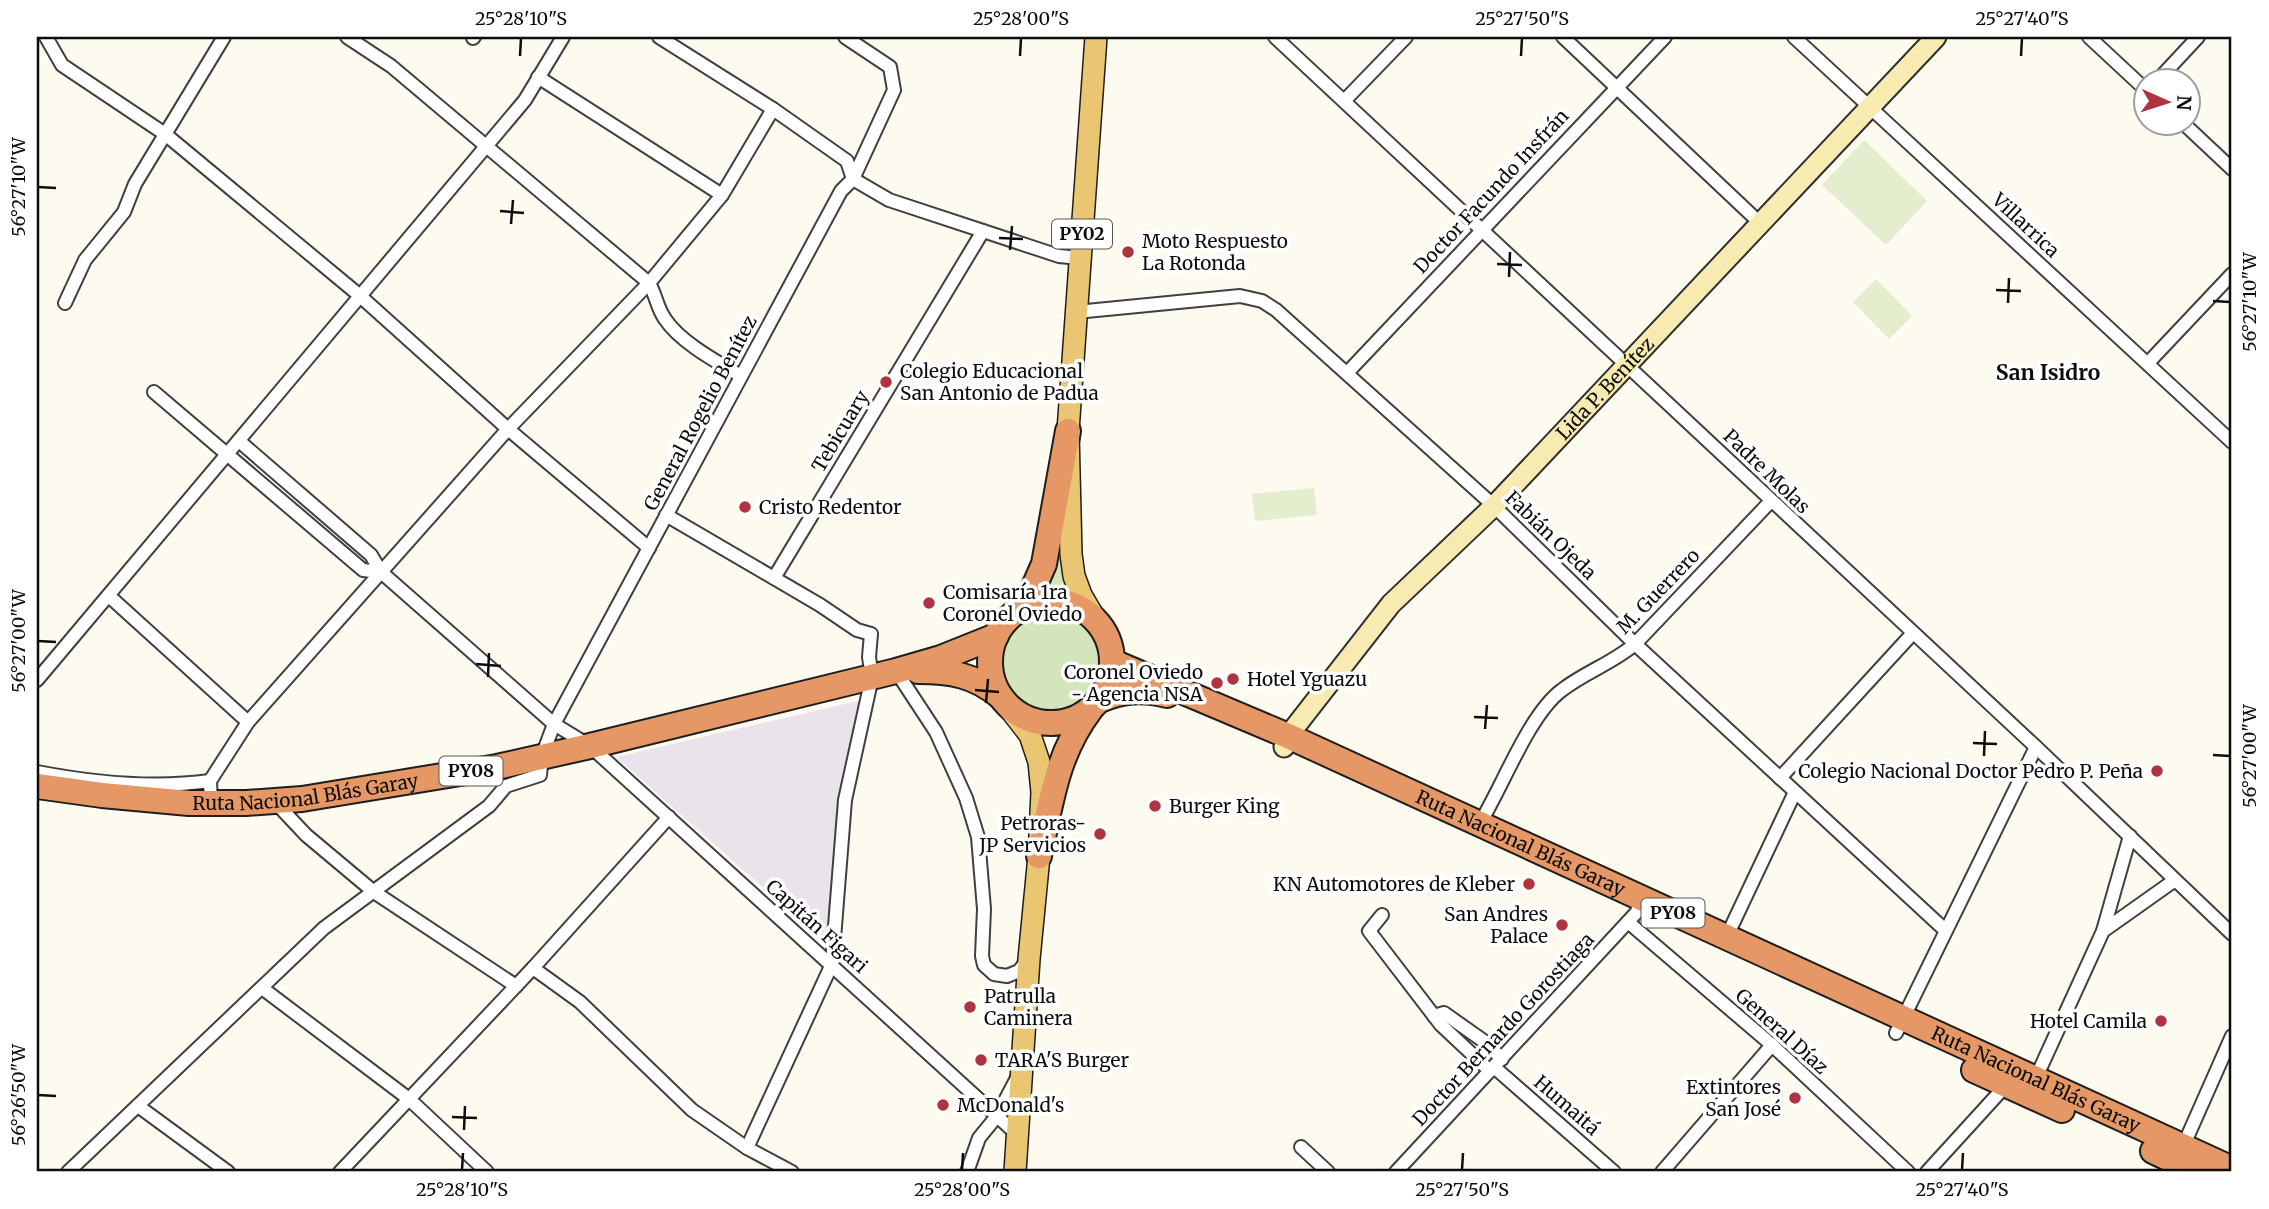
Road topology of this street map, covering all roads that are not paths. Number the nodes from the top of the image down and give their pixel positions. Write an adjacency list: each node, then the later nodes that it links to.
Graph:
1 (46, 37): 23 (street)
2 (223, 37): 23 (street)
3 (347, 37): 25 (street)
4 (563, 37): 18 (street)
5 (659, 37): 22 (street)
6 (845, 37): 27 (street, General Rogelio Benítez)
7 (1096, 37): 32 (main road, PY02)
8 (1275, 37): 20 (street, Padre Molas)
9 (1406, 37): 20 (street)
10 (1563, 37): 19 (street)
11 (1665, 37): 19 (street, Doctor Facundo Insfrán)
12 (1794, 37): 21 (street, Villarrica)
13 (1936, 37): 21 (street, Lida P. Benítez)
14 (2090, 37): 17 (street)
15 (2198, 37): 16 (street)
16 (2171, 66)
17 (2132, 76)
18 (538, 77): 25 (street); 28 (street)
19 (1616, 87): 29 (street); 30 (street, Doctor Facundo Insfrán)
20 (1345, 100): 30 (street, Padre Molas)
21 (1870, 107): 29 (street, Lida P. Benítez); 38 (street, Villarrica)
22 (773, 109): 27 (street); 28 (street)
23 (165, 134): 35 (street); 36 (street)
24 (2197, 136): 26 (street)
25 (486, 146): 34 (street); 35 (street)
26 (2232, 169)
27 (853, 179): 31 (street); 41 (street, General Rogelio Benítez)
28 (722, 195): 34 (street)
29 (1761, 224): 39 (street, Lida P. Benítez)
30 (1481, 229): 39 (street, Padre Molas); 40 (street, Doctor Facundo Insfrán)
31 (983, 231): 32 (street); 53 (street, Tebicuary)
32 (1080, 258): 37 (main road, PY02)
33 (2232, 274): 38 (street)
34 (649, 283): 41 (street); 43 (street)
35 (359, 295): 43 (street); 45 (street)
36 (65, 303)
37 (1076, 312): 40 (street, Fabián Ojeda); 44 (main road, PY02)
38 (2148, 363): 46 (street, Villarrica)
39 (1628, 365): 48 (street, Padre Molas); 49 (street, Lida P. Benítez)
40 (1347, 373): 49 (street, Fabián Ojeda)
41 (741, 376): 50 (street, General Rogelio Benítez)
42 (154, 392): 47 (street)
43 (508, 429): 51 (street); 52 (street)
44 (1068, 431): 55 (highway, PY02); 56 (main road, PY02)
45 (239, 441): 47 (street); 52 (street)
46 (2232, 442)
47 (228, 456): 52 (street); 54 (street)
48 (1770, 502): 57 (street, Padre Molas); 59 (street, M. Guerrero)
49 (1494, 506): 59 (street, Fabián Ojeda); 68 (street, Lida P. Benítez)
50 (666, 515): 51 (street, General Rogelio Benítez); 53 (street)
51 (649, 548): 67 (street, General Rogelio Benítez)
52 (381, 572): 66 (street); 67 (street, Capitán Figari)
53 (774, 578): 62 (street)
54 (109, 596): 63 (street); 66 (street)
55 (1018, 611): 56 (highway); 58 (highway, PY02)
56 (1095, 619): 60 (highway, PY02)
57 (1913, 633): 70 (street, Padre Molas); 73 (street)
58 (996, 636): 61 (highway, Ruta Nacional Blás Garay / PY08); 64 (highway)
59 (1635, 644): 73 (street, Fabián Ojeda); 79 (street, M. Guerrero)
60 (1112, 662): 65 (highway); 68 (highway, Ruta Nacional Blás Garay / PY08)
61 (897, 671): 62 (highway, Ruta Nacional Blás Garay / PY08); 64 (highway, Ruta Nacional Blás Garay / PY08); 90 (street)
62 (872, 677): 69 (highway, Ruta Nacional Blás Garay / PY08); 91 (street)
63 (37, 680)
64 (1003, 700): 65 (highway); 81 (main road)
65 (1095, 705): 68 (highway, Ruta Nacional Blás Garay / PY08); 81 (highway)
66 (248, 722): 75 (street)
67 (554, 724): 69 (street, Capitán Figari); 71 (street, General Rogelio Benítez)
68 (1286, 741): 79 (highway, Ruta Nacional Blás Garay / PY08)
69 (590, 746): 71 (highway, Ruta Nacional Blás Garay / PY08); 78 (street, Capitán Figari)
70 (2036, 747): 80 (street, Padre Molas); 86 (street)
71 (542, 756): 77 (highway, Ruta Nacional Blás Garay / PY08); 83 (street, General Rogelio Benítez)
72 (37, 772): 75 (street)
73 (1780, 778): 76 (street, Fabián Ojeda)
74 (37, 786): 75 (highway, Ruta Nacional Blás Garay / PY08)
75 (211, 792): 77 (highway, Ruta Nacional Blás Garay / PY08)
76 (1796, 792): 86 (street, Fabián Ojeda); 89 (street)
77 (274, 801): 83 (street)
78 (669, 817): 91 (street, Capitán Figari); 92 (street)
79 (1477, 829): 84 (highway, Ruta Nacional Blás Garay / PY08)
80 (2130, 836): 82 (street, Padre Molas); 87 (street)
81 (1039, 856): 90 (main road)
82 (2175, 880): 87 (street); 88 (street, Padre Molas)
83 (374, 892): 93 (street); 94 (street)
84 (1635, 911): 89 (highway, Ruta Nacional Blás Garay / PY08); 96 (highway, Ruta Nacional Blás Garay / PY08); 98 (street, General Díaz); 99 (street, Doctor Bernardo Gorostiaga)
85 (1382, 915): 95 (street)
86 (1945, 930): 96 (street)
87 (2103, 931): 101 (street)
88 (2232, 934)
89 (1726, 937): 96 (highway, Ruta Nacional Blás Garay / PY08)
90 (1028, 959): 100 (main road)
91 (832, 964): 104 (street, Capitán Figari); 107 (street)
92 (533, 968): 93 (street); 107 (street)
93 (516, 986): 102 (street)
94 (262, 988): 102 (street); 103 (street)
95 (1434, 1016): 99 (street); 99 (street)
96 (1899, 1026): 101 (highway, Ruta Nacional Blás Garay / PY08)
97 (2232, 1036): 108 (street)
98 (1772, 1045): 120 (street); 121 (street, General Díaz)
99 (1496, 1066): 118 (street, Doctor Bernardo Gorostiaga); 119 (street, Humaitá)
100 (1022, 1067): 104 (street); 105 (main road)
101 (2021, 1082): 108 (highway, Ruta Nacional Blás Garay / PY08); 122 (street)
102 (409, 1099): 112 (street); 113 (street)
103 (138, 1106): 110 (street); 111 (street)
104 (998, 1116): 105 (street, Capitán Figari); 115 (street)
105 (1018, 1135): 116 (main road)
106 (1301, 1147): 117 (street)
107 (747, 1148): 114 (street)
108 (2192, 1162): 109 (highway, Ruta Nacional Blás Garay / PY08)
109 (2232, 1169)
110 (68, 1172)
111 (228, 1172)
112 (340, 1172)
113 (487, 1172)
114 (792, 1172)
115 (967, 1172)
116 (1015, 1172)
117 (1328, 1172)
118 (1396, 1172)
119 (1614, 1172)
120 (1662, 1172)
121 (1908, 1172)
122 (1927, 1172)

